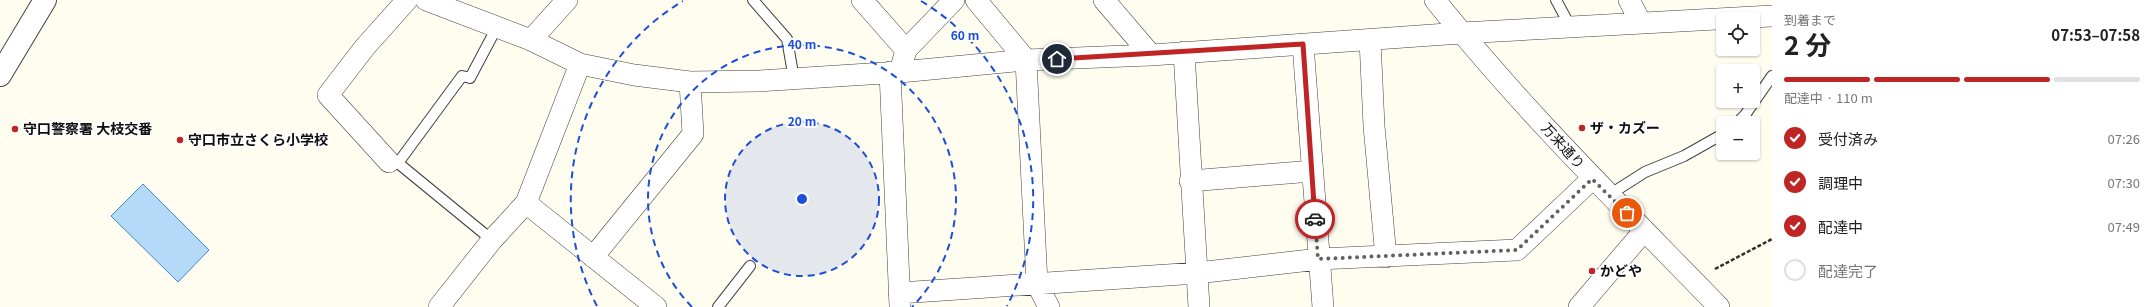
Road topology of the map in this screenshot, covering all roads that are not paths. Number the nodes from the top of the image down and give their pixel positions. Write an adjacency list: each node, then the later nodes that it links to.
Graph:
1 (45, 0): 27 (street)
2 (407, 0): 33 (street)
3 (426, 0): 16 (street)
4 (568, 0): 18 (street)
5 (753, 0): 29 (lane)
6 (862, 0): 21 (street)
7 (954, 0): 21 (street)
8 (976, 0): 24 (street)
9 (1104, 0): 23 (street)
10 (1435, 0): 17 (street, 万来通り)
11 (1556, 0): 15 (lane)
12 (1629, 0): 14 (street)
13 (1772, 16): 14 (street)
14 (1641, 22): 15 (street)
15 (1570, 26): 17 (street)
16 (497, 27): 18 (street); 33 (lane)
17 (1461, 33): 19 (street); 35 (street, 万来通り)
18 (531, 40): 25 (street)
19 (1370, 40): 20 (street); 42 (street)
20 (1303, 44): 22 (street); 34 (street)
21 (906, 50): 26 (street)
22 (1184, 52): 23 (street); 36 (street)
23 (1151, 54): 24 (street)
24 (1026, 60): 26 (street); 46 (street)
25 (580, 64): 30 (street); 38 (street)
26 (895, 72): 29 (street); 47 (street)
27 (0, 74)
28 (1772, 76): 31 (lane)
29 (794, 79): 30 (street)
30 (690, 82): 41 (street)
31 (1744, 116)
32 (1716, 138): 37 (lane)
33 (394, 162): 40 (lane)
34 (1312, 171): 36 (street); 43 (street)
35 (1592, 179): 37 (street, 万来通り); 42 (street)
36 (1190, 180): 45 (street)
37 (1609, 195): 39 (street, 万来通り)
38 (526, 204): 40 (street); 41 (street)
39 (1644, 231): 54 (street); 55 (street, 万来通り)
40 (492, 240): 49 (street)
41 (593, 257): 48 (street)
42 (1386, 257): 43 (street)
43 (1318, 259): 45 (street); 53 (street)
44 (750, 266): 50 (lane)
45 (1197, 273): 46 (street); 52 (street)
46 (1037, 284): 47 (street); 51 (street)
47 (900, 300)
48 (652, 306)
49 (439, 307)
50 (718, 307)
51 (1049, 307)
52 (1199, 307)
53 (1323, 307)
54 (1579, 307)
55 (1718, 307)

